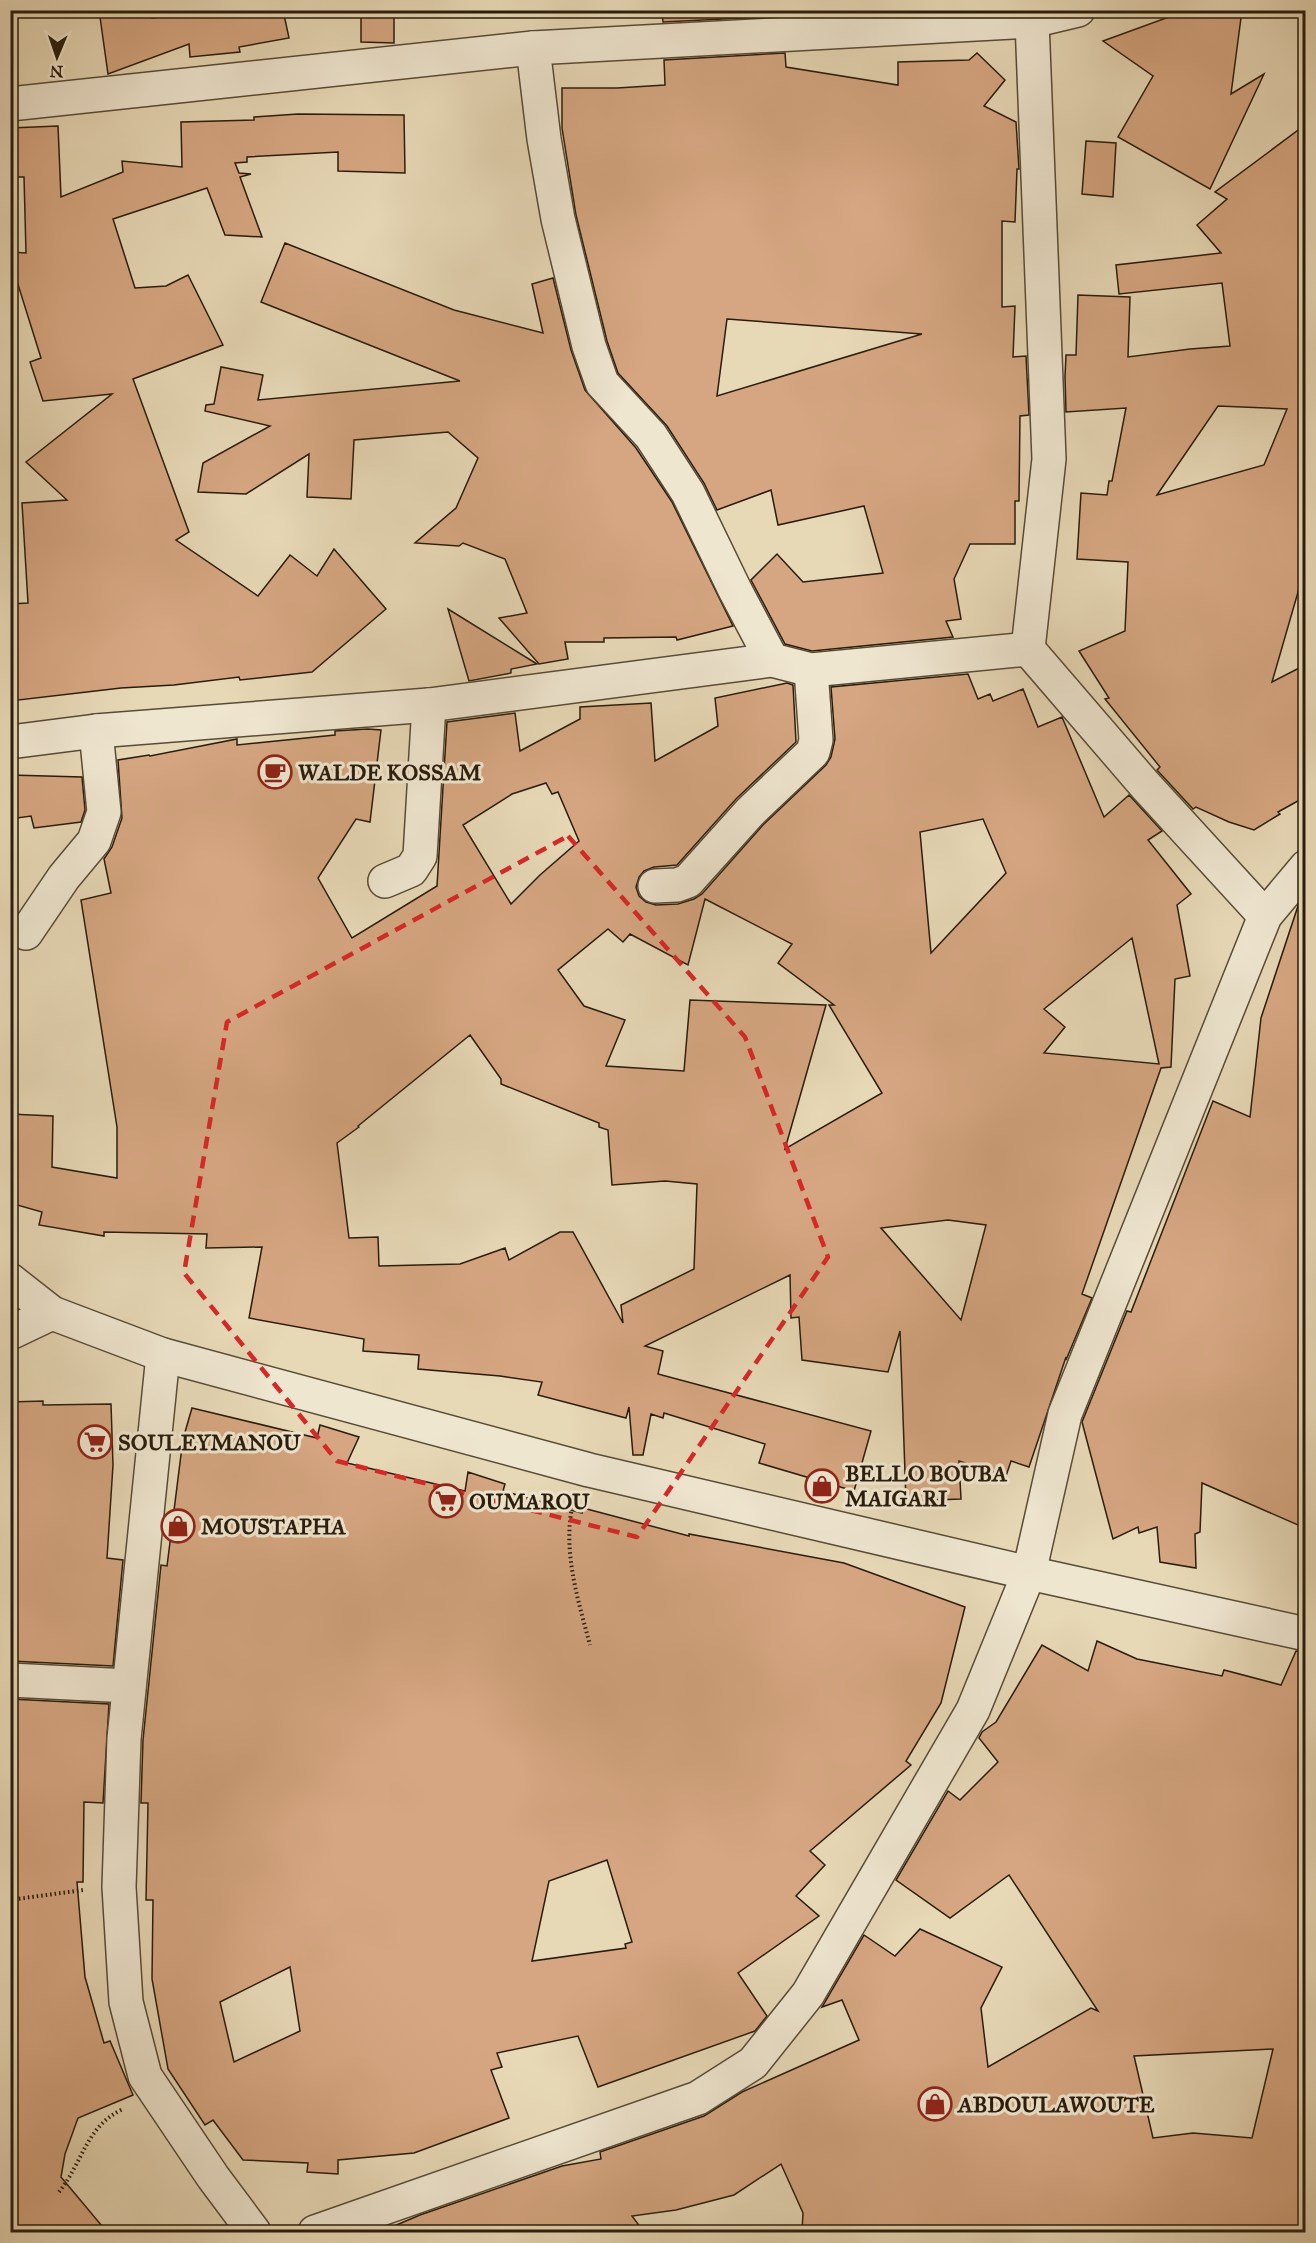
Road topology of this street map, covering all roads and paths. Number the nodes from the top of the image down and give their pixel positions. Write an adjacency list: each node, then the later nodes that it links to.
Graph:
1 (1078, 10): 2 (street)
2 (1032, 21): 3 (street); 5 (street)
3 (532, 48): 4 (street); 6 (street)
4 (10, 104)
5 (1028, 649): 7 (street); 14 (street)
6 (772, 660): 7 (street); 8 (street)
7 (812, 670): 13 (street)
8 (429, 705): 9 (street); 12 (street)
9 (96, 731): 10 (street); 15 (street)
10 (10, 742)
11 (1305, 867): 14 (street)
12 (385, 881)
13 (655, 886)
14 (1265, 916): 21 (street)
15 (26, 933)
16 (10, 1280): 17 (street)
17 (52, 1313): 18 (street); 19 (street)
18 (10, 1333)
19 (163, 1355): 20 (street); 25 (street)
20 (581, 1467): 21 (street); 23 (path)
21 (1029, 1573): 22 (street); 31 (street)
22 (1305, 1634)
23 (590, 1645)
24 (10, 1680): 25 (street)
25 (129, 1686): 26 (street)
26 (119, 1887): 27 (path); 28 (street)
27 (10, 1900)
28 (157, 2094): 29 (path); 30 (street)
29 (59, 2192)
30 (254, 2232)
31 (315, 2232)

